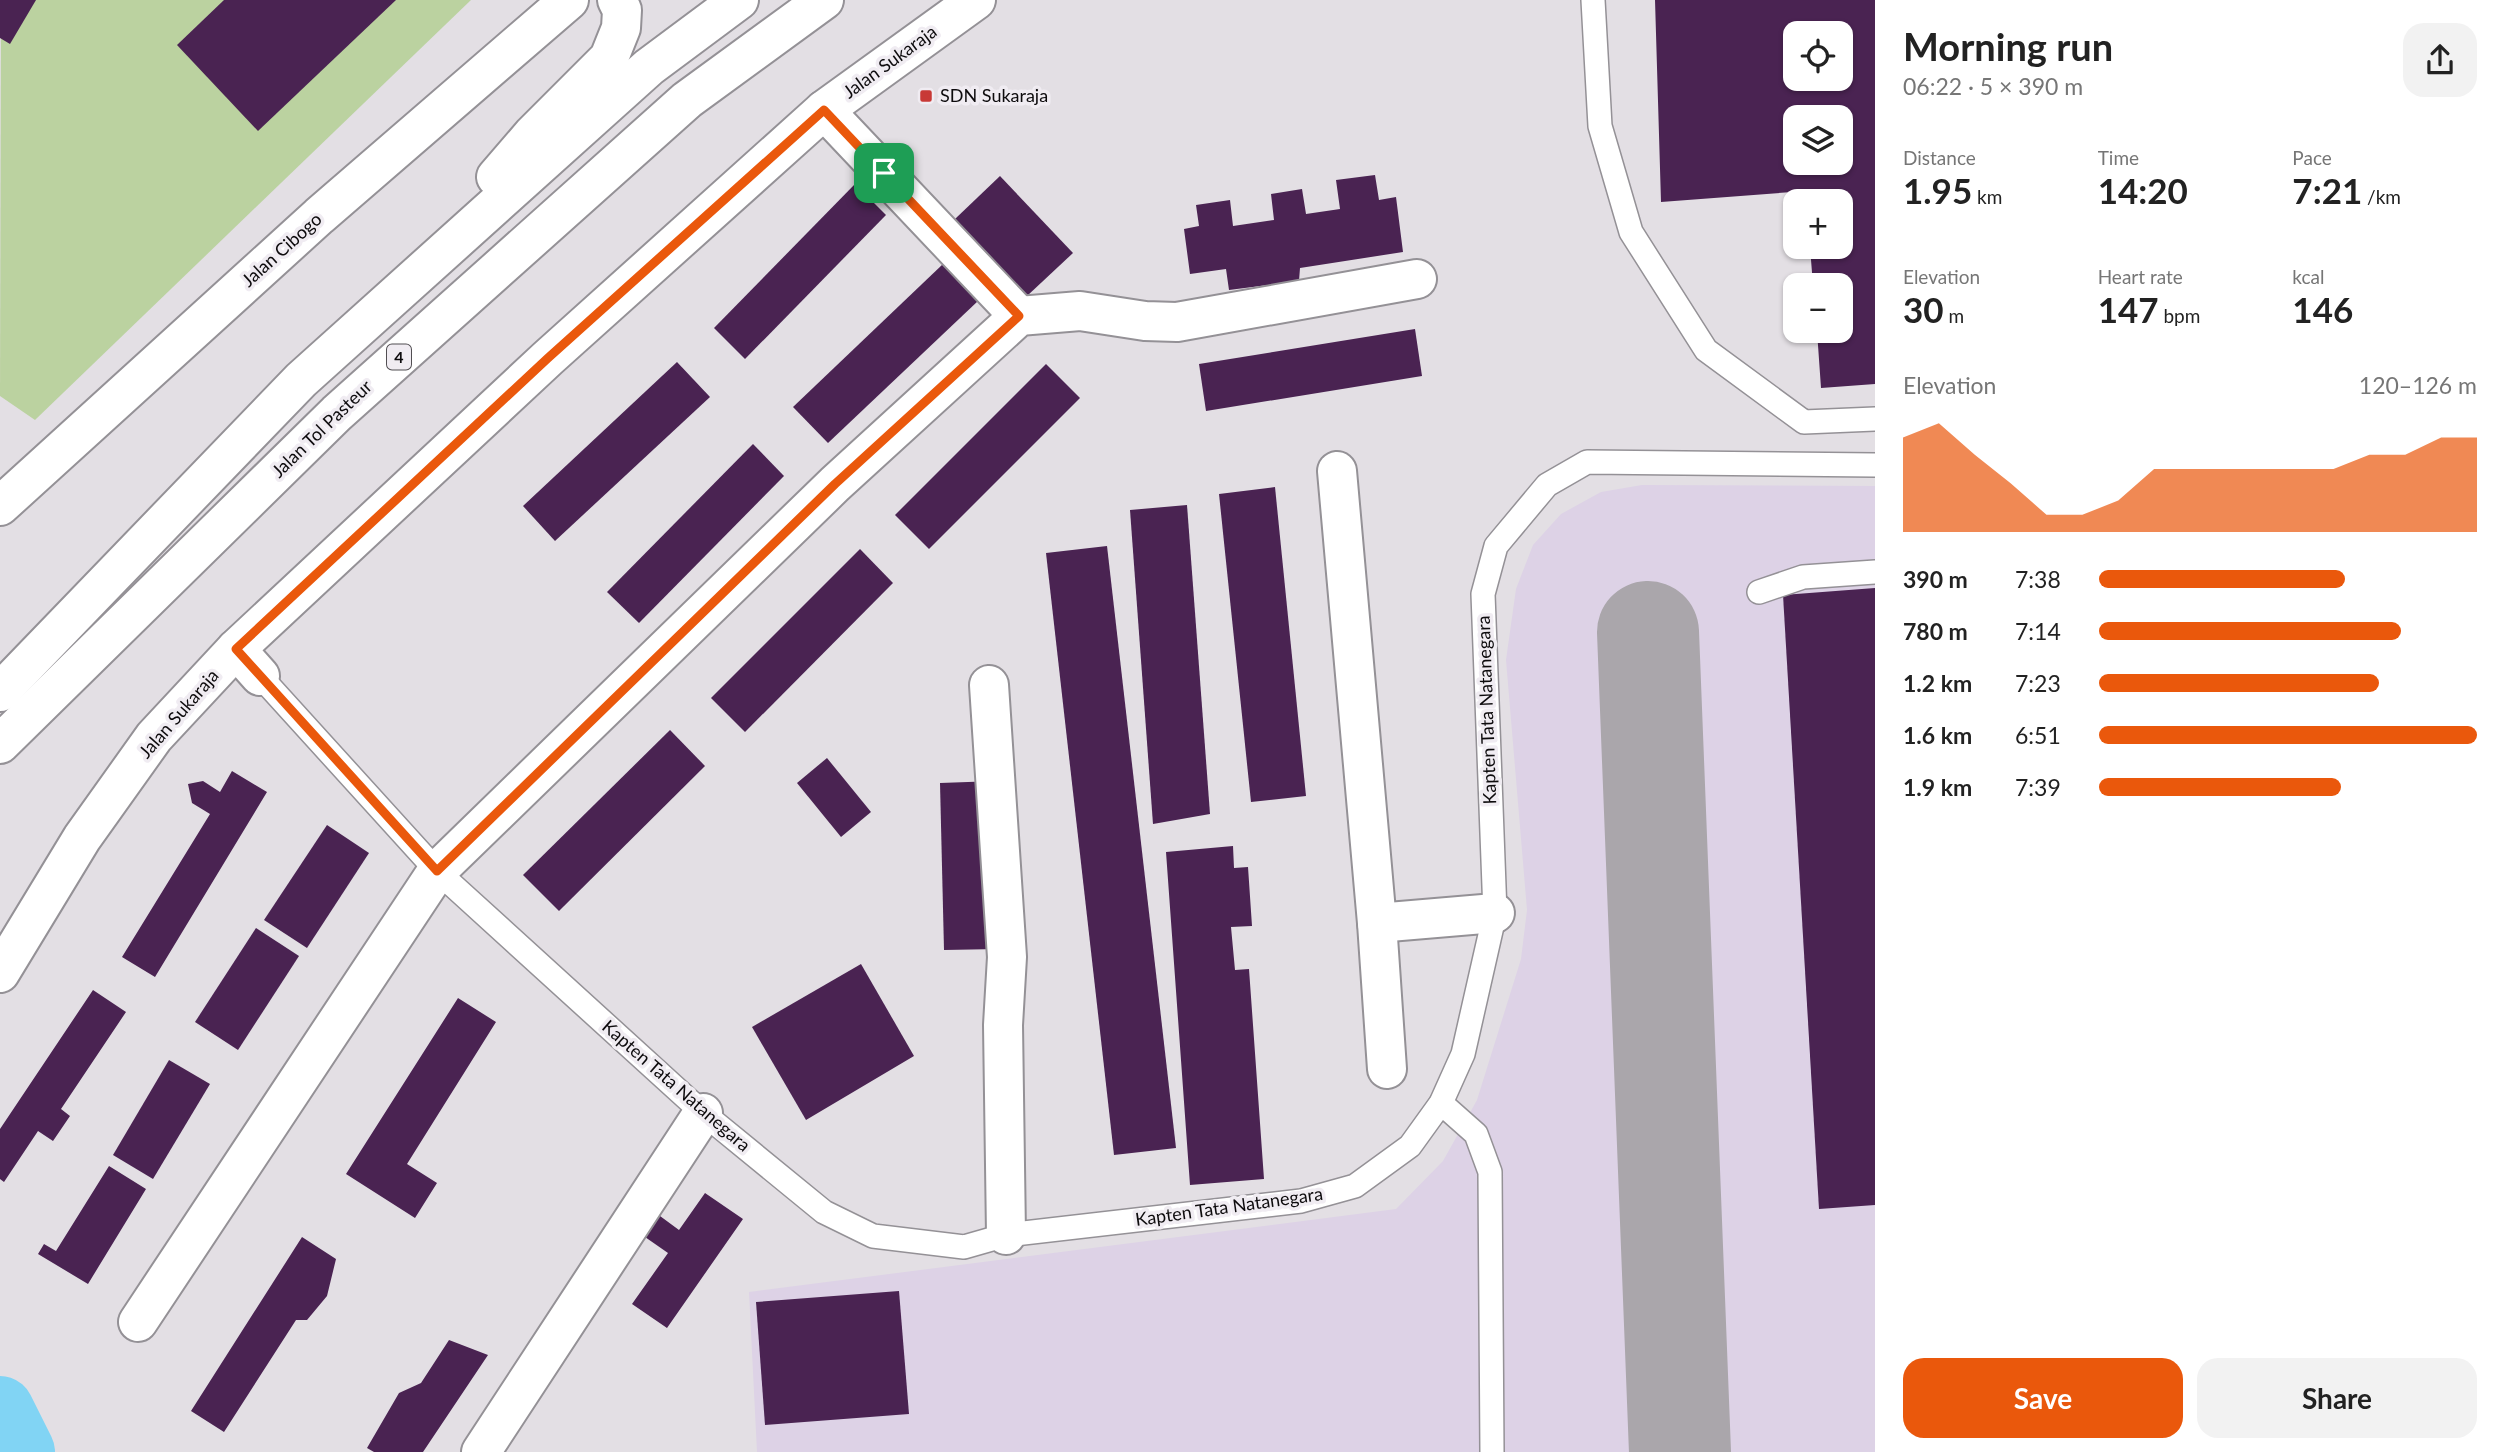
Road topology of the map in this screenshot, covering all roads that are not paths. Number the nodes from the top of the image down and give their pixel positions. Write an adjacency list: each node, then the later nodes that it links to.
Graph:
1 (569, 0): 14 (main road, Jalan Cibogo)
2 (617, 0): 9 (main road)
3 (738, 0): 9 (main road)
4 (824, 0): 20 (main road, Jalan Tol Pasteur / 4)
5 (976, 0): 7 (main road, Jalan Sukaraja)
6 (1592, 0): 11 (lane)
7 (824, 110): 10 (main road); 17 (main road, Jalan Sukaraja)
8 (1417, 279): 10 (main road)
9 (396, 292): 19 (main road)
10 (1019, 316): 21 (main road)
11 (1875, 419)
12 (1875, 465): 22 (lane, Kapten Tata Natanegara)
13 (1337, 471): 23 (main road)
14 (0, 506)
15 (1875, 572): 16 (lane)
16 (1759, 592)
17 (248, 662): 21 (lane, Kapten Tata Natanegara); 24 (main road, Jalan Sukaraja)
18 (989, 685): 28 (main road)
19 (0, 692)
20 (0, 744)
21 (437, 871): 27 (lane, Kapten Tata Natanegara); 29 (main road)
22 (1494, 913): 23 (main road); 26 (lane, Kapten Tata Natanegara)
23 (1377, 923): 25 (main road)
24 (0, 973)
25 (1387, 1069)
26 (1441, 1104): 28 (lane, Kapten Tata Natanegara); 31 (lane)
27 (704, 1114): 28 (lane, Kapten Tata Natanegara); 30 (main road)
28 (1006, 1235)
29 (138, 1322)
30 (481, 1452)
31 (1492, 1452)

